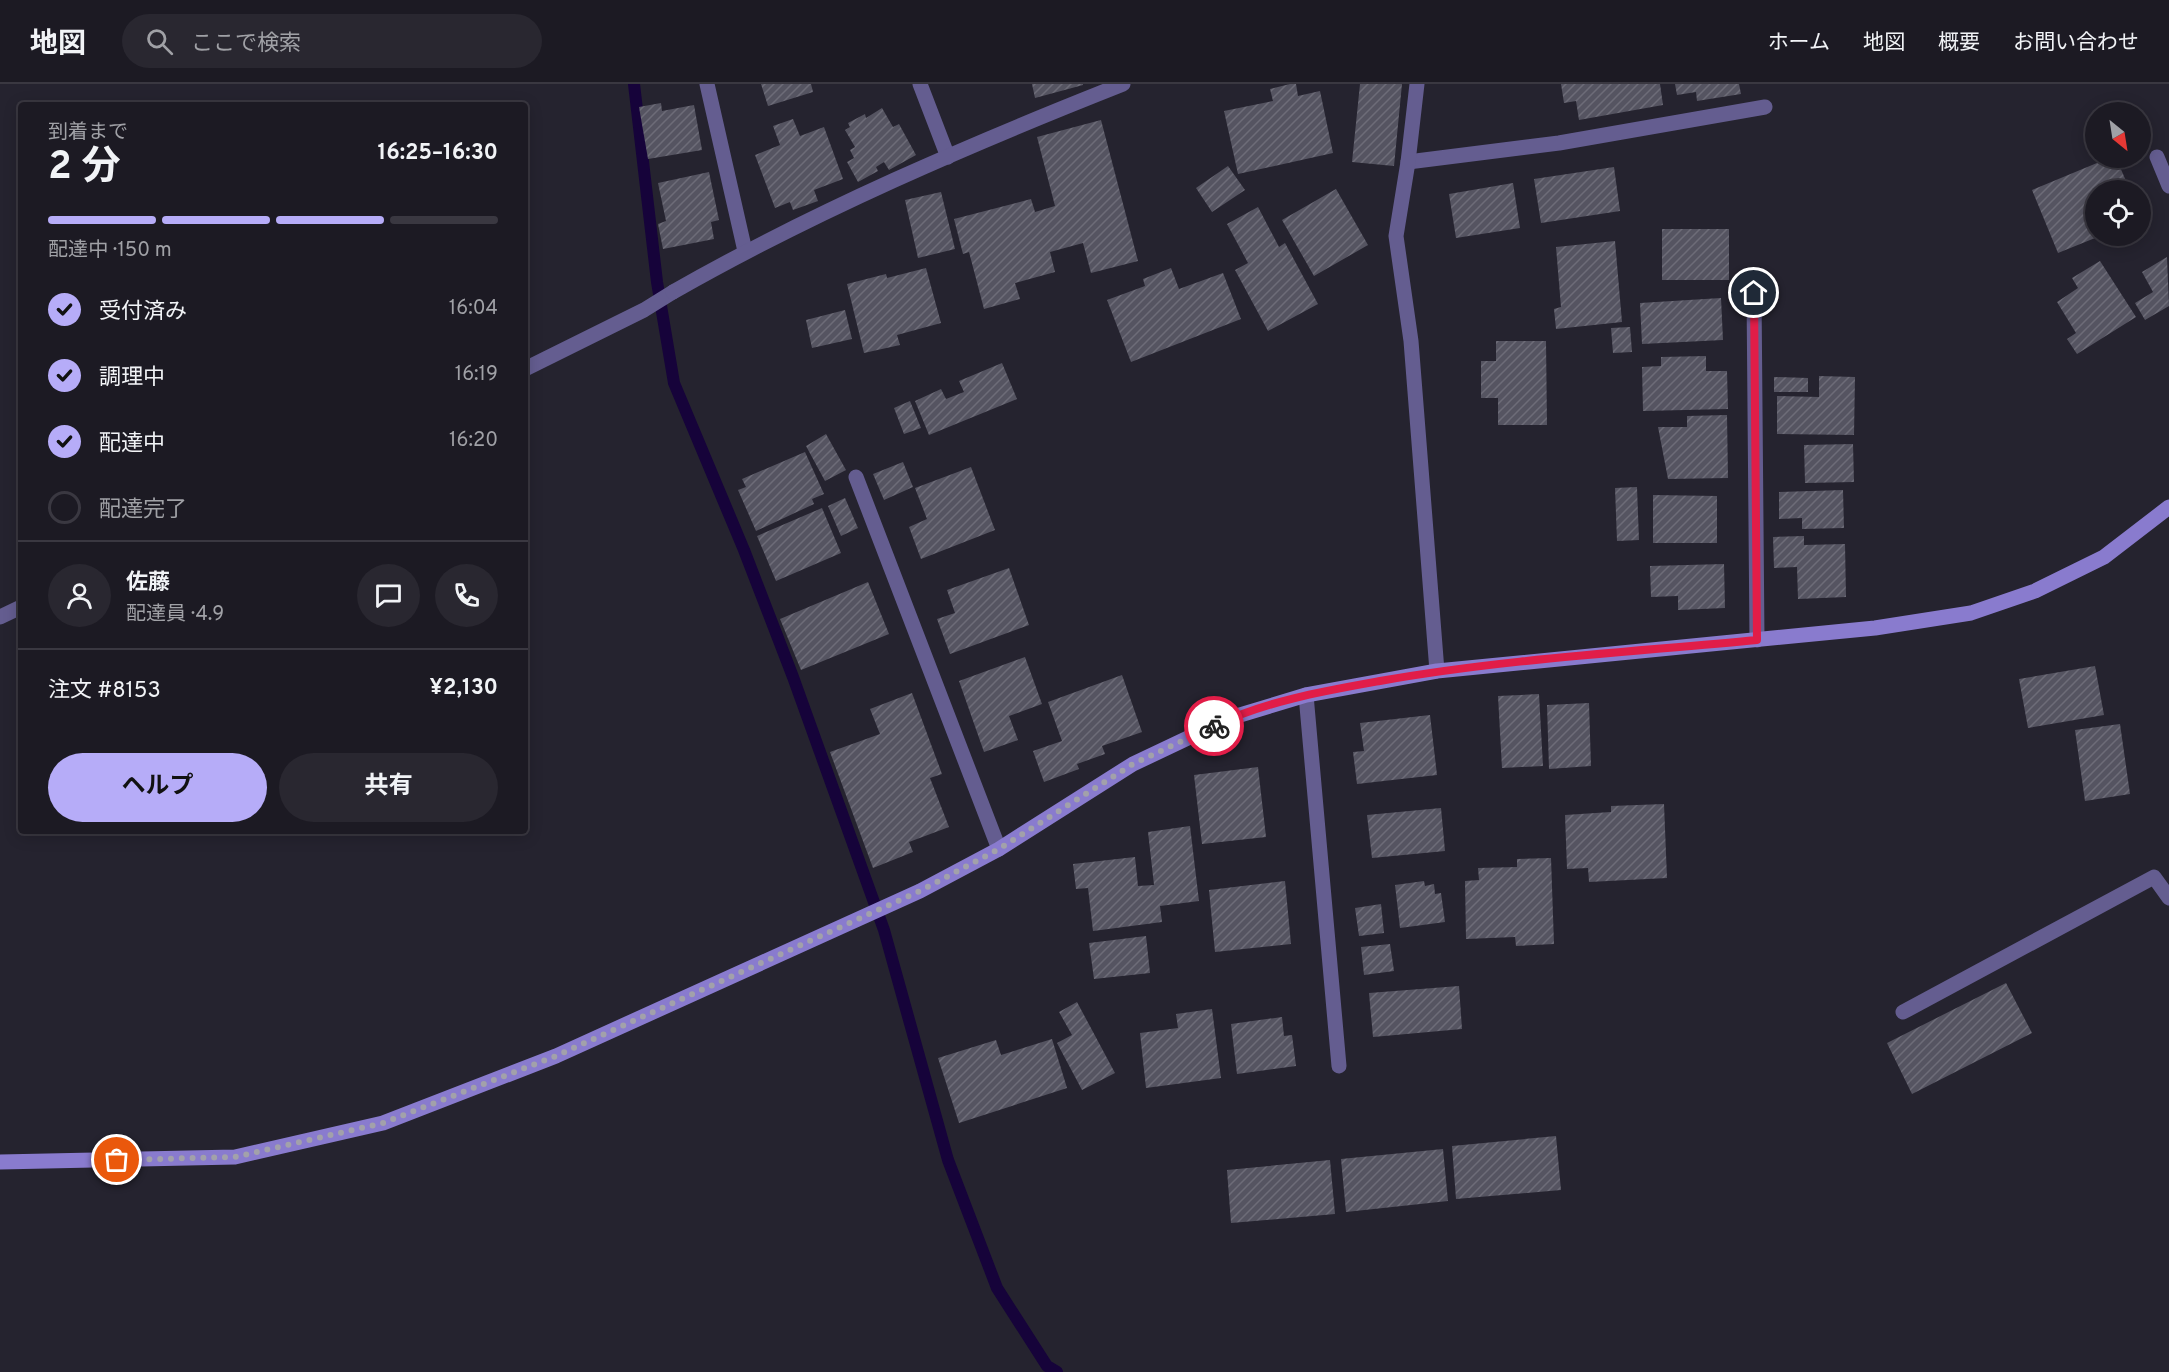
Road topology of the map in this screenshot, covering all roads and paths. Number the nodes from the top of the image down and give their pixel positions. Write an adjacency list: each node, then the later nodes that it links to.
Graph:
1 (707, 84): 10 (street)
2 (921, 84): 6 (street)
3 (1123, 84): 6 (street)
4 (1416, 84): 8 (street)
5 (1765, 107): 8 (street)
6 (948, 157): 10 (street)
7 (2157, 157): 9 (street)
8 (1408, 162): 18 (street)
9 (2169, 186)
10 (745, 251): 12 (street)
11 (1754, 293): 17 (street)
12 (528, 368)
13 (856, 477): 20 (street)
14 (2169, 507): 17 (street)
15 (18, 608): 16 (street)
16 (0, 617)
17 (1757, 640): 18 (street)
18 (1437, 671): 19 (street)
19 (1306, 694): 20 (street); 23 (street)
20 (999, 849): 24 (street)
21 (2169, 898): 22 (street)
22 (1903, 1012)
23 (1339, 1066)
24 (0, 1162)

